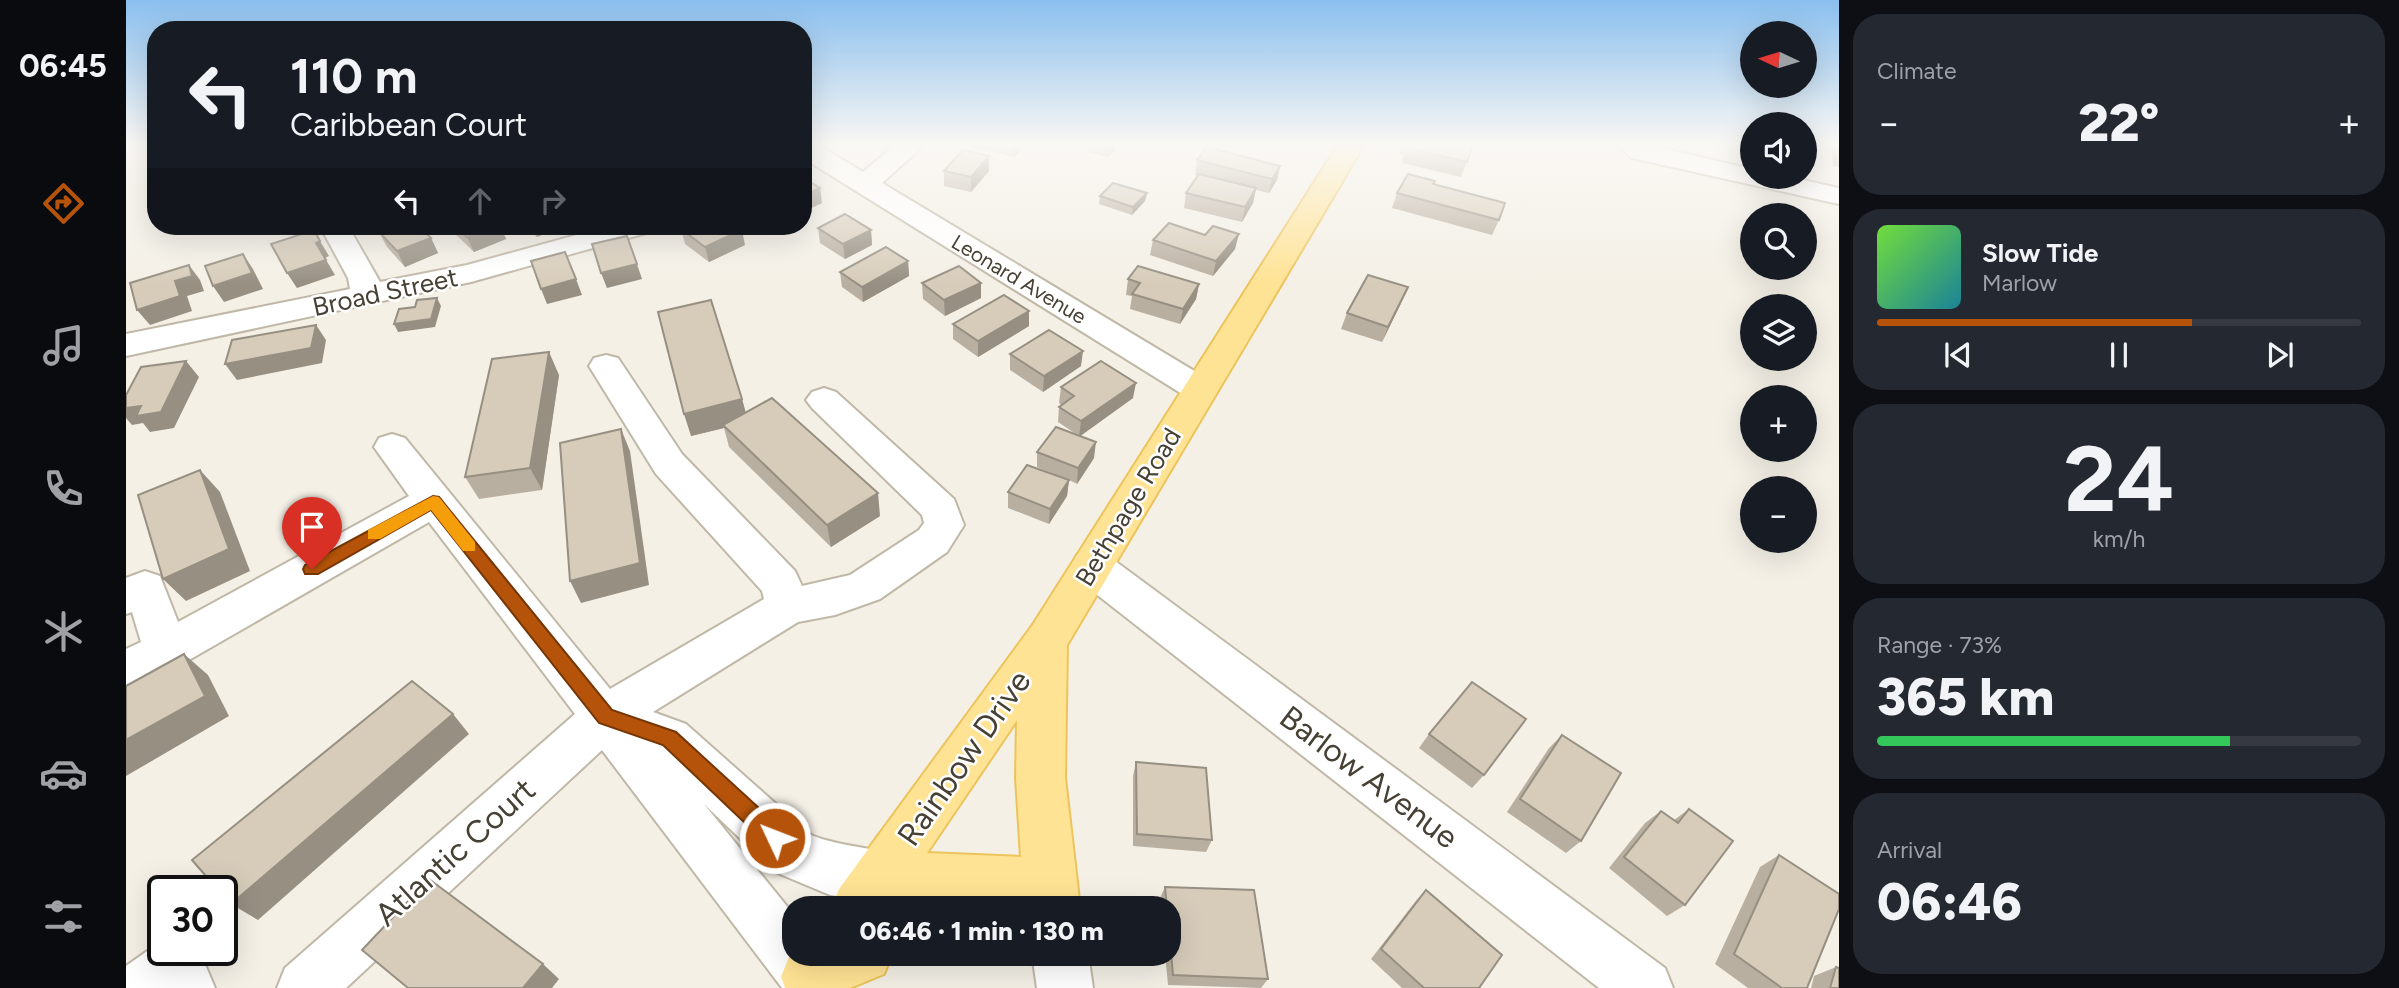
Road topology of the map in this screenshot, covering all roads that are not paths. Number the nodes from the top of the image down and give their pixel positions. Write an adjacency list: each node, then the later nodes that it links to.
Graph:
1 (877, 191): 10 (street, Leonard Avenue)
2 (1322, 191): 10 (main road, Bethpage Road)
3 (1817, 191): 4 (street)
4 (1839, 196)
5 (339, 235): 7 (street)
6 (608, 235): 7 (street, Broad Street)
7 (363, 296): 8 (street, Broad Street)
8 (126, 345)
9 (606, 366): 16 (street)
10 (1199, 388): 14 (main road, Bethpage Road)
11 (824, 400): 16 (street)
12 (392, 447): 13 (street)
13 (433, 502): 18 (street); 20 (street)
14 (1093, 566): 17 (main road, Bethpage Road); 31 (street, Barlow Avenue)
15 (126, 597): 18 (street)
16 (788, 606): 20 (street, Atlantic Court)
17 (1047, 639): 21 (main road, Rainbow Drive); 23 (main road, Bethpage Road)
18 (166, 651): 19 (street)
19 (126, 670)
20 (605, 717): 21 (street); 26 (street); 29 (street, Atlantic Court)
21 (870, 892): 22 (main road, Rainbow Drive)
22 (1015, 896)
23 (1051, 896)
24 (831, 966): 26 (main road)
25 (1062, 966): 30 (street)
26 (812, 973)
27 (143, 988): 28 (street)
28 (187, 988)
29 (305, 988)
30 (1065, 988)
31 (1645, 988)

